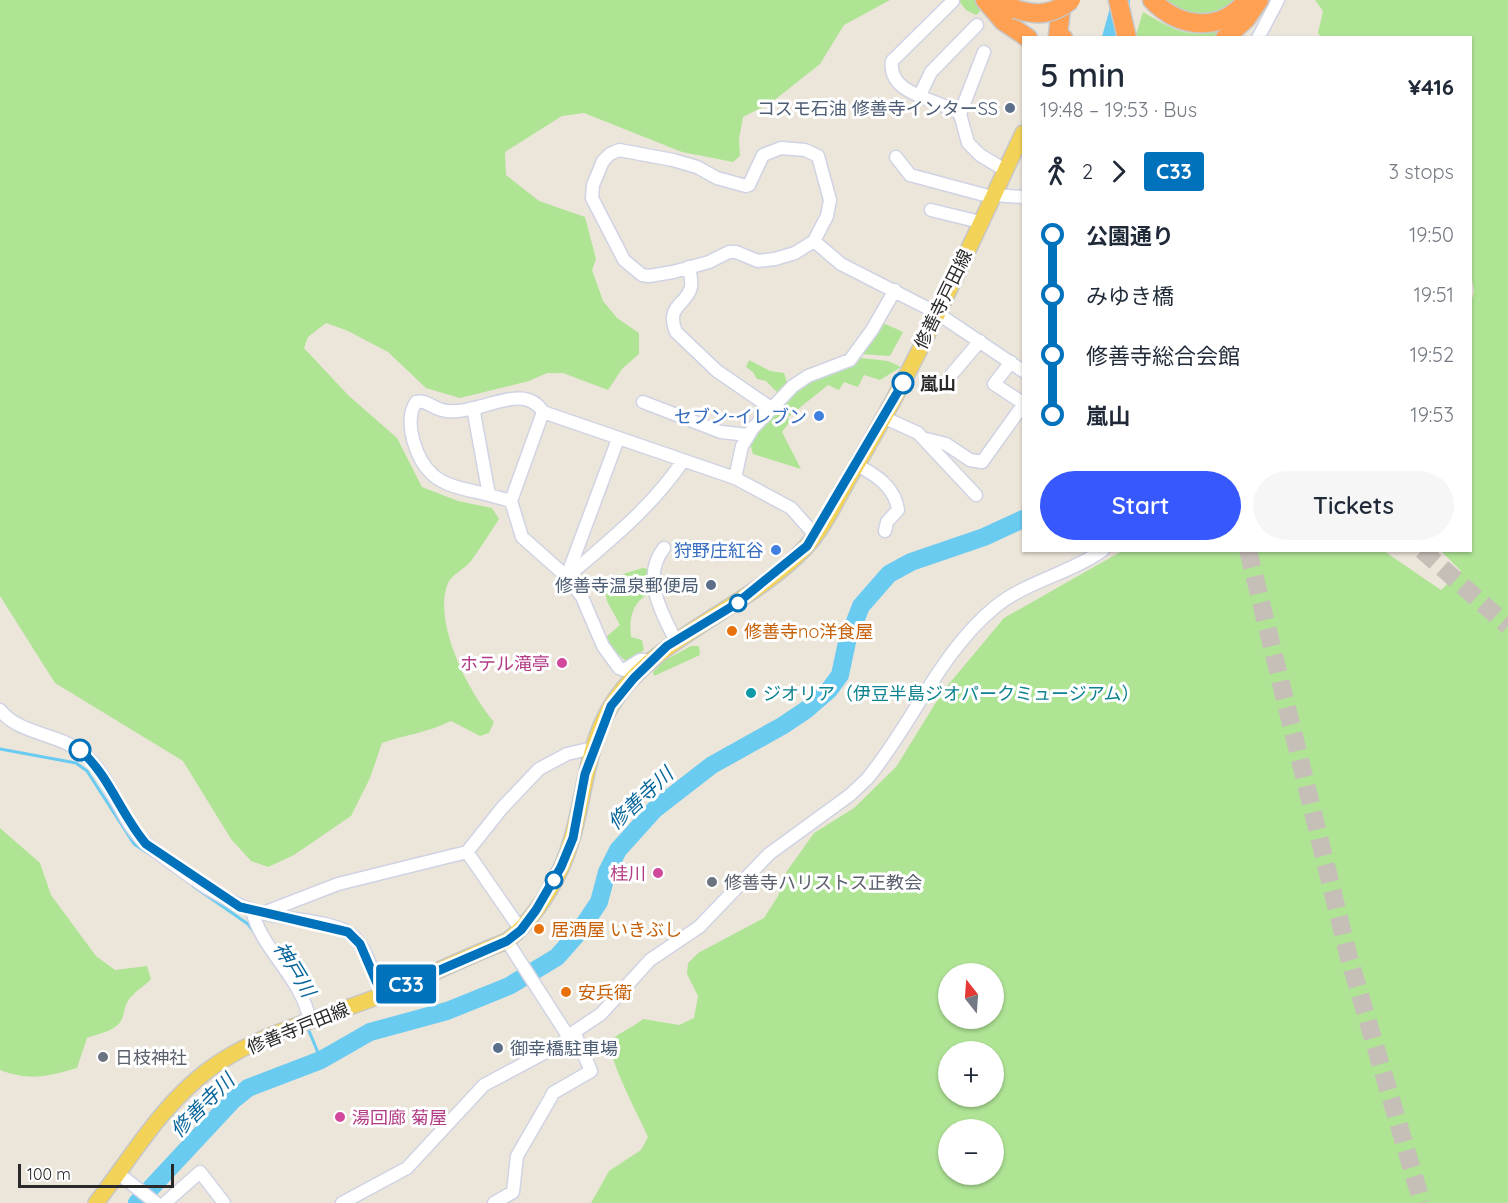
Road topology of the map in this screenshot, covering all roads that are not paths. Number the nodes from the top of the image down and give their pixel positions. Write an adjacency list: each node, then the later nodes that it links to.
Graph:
1 (985, 0): 12 (highway)
2 (1062, 0): 13 (highway)
3 (1071, 0): 10 (highway, bridge)
4 (1152, 0): 5 (highway)
5 (1247, 0)
6 (1259, 0): 15 (highway)
7 (1278, 0): 16 (street)
8 (953, 1): 18 (street)
9 (1118, 2): 14 (highway)
10 (1009, 5)
11 (977, 25): 18 (street)
12 (1025, 36)
13 (1059, 36)
14 (1126, 36)
15 (1226, 36)
16 (1259, 36)
17 (984, 52): 19 (street)
18 (920, 95): 19 (street)
19 (960, 114): 22 (street)
20 (1022, 135): 22 (main road, 修善寺戸田線)
21 (896, 157): 23 (street)
22 (1005, 170): 23 (main road, 修善寺戸田線)
23 (993, 196): 24 (street); 26 (main road, 修善寺戸田線)
24 (1022, 197)
25 (931, 210): 26 (street)
26 (981, 222): 30 (main road, 修善寺戸田線)
27 (814, 241): 28 (street); 28 (street); 29 (street)
28 (689, 267): 39 (street)
29 (895, 290): 30 (street); 39 (street)
30 (937, 313): 31 (street); 41 (main road, 修善寺戸田線)
31 (980, 341): 32 (street); 34 (street)
32 (1011, 362): 33 (street); 36 (street)
33 (1022, 370)
34 (951, 375)
35 (643, 402): 42 (street)
36 (1022, 403)
37 (1022, 405): 44 (street)
38 (478, 406): 40 (street); 48 (street); 48 (street)
39 (771, 408): 42 (street)
40 (543, 412): 43 (street); 50 (street)
41 (877, 423): 44 (street); 45 (main road, 修善寺戸田線)
42 (748, 435): 47 (street)
43 (618, 439): 46 (street); 55 (street)
44 (926, 439): 49 (street)
45 (859, 454): 51 (street); 52 (main road, 修善寺戸田線)
46 (683, 461): 47 (street); 55 (street)
47 (735, 478): 52 (street)
48 (489, 495): 50 (street)
49 (976, 495)
50 (511, 501): 55 (street)
51 (885, 531)
52 (815, 535): 56 (main road, 修善寺戸田線)
53 (664, 548): 56 (street)
54 (1100, 552): 66 (street)
55 (567, 577): 57 (street)
56 (676, 641): 57 (main road, 修善寺戸田線)
57 (652, 660): 59 (main road, 修善寺戸田線)
58 (0, 710): 61 (street)
59 (593, 748): 60 (street); 62 (main road, 修善寺戸田線)
60 (467, 852): 61 (street); 62 (street)
61 (257, 912): 64 (street); 65 (street)
62 (521, 930): 63 (main road, 修善寺戸田線)
63 (507, 941): 64 (main road, 修善寺戸田線); 66 (street)
64 (382, 995): 65 (main road, 修善寺戸田線)
65 (310, 1022): 67 (main road, 修善寺戸田線)
66 (571, 1034): 72 (street); 73 (street)
67 (124, 1178): 68 (street); 69 (main road, 修善寺戸田線)
68 (153, 1200)
69 (96, 1203)
70 (165, 1203): 71 (street)
71 (224, 1203)
72 (342, 1203)
73 (494, 1203)

